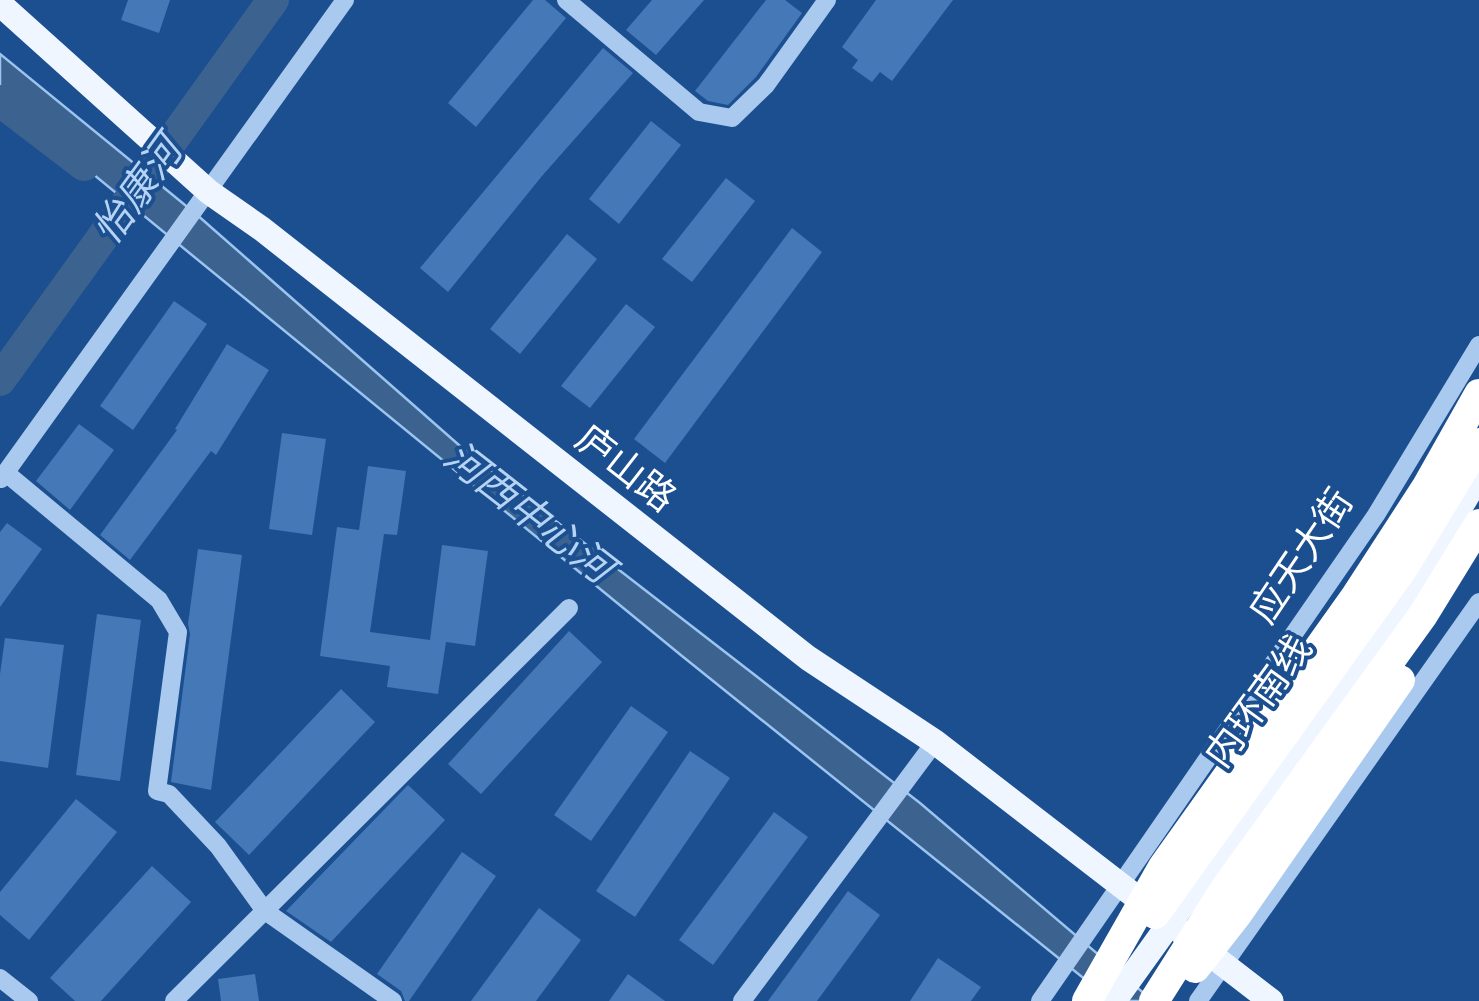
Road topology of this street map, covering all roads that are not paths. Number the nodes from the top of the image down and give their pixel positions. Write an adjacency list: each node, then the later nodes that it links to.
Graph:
1 (344, 0): 5 (street)
2 (566, 0): 3 (street)
3 (827, 0)
4 (0, 4): 5 (main road, 庐山路)
5 (204, 188): 9 (street); 16 (main road, 庐山路)
6 (1479, 345): 17 (street, 应天大街)
7 (1479, 394): 27 (highway)
8 (1479, 443): 27 (highway, 内环南线)
9 (3, 476): 18 (street)
10 (1479, 476): 19 (main road)
11 (1479, 496): 19 (main road)
12 (1479, 524): 30 (highway)
13 (1479, 562): 31 (highway)
14 (1479, 602): 20 (street)
15 (570, 608): 18 (street)
16 (930, 748): 17 (main road, 庐山路); 25 (street)
17 (1118, 886): 19 (main road, 庐山路); 26 (street, 应天大街)
18 (264, 911): 23 (street); 24 (street)
19 (1175, 929): 20 (main road, 庐山路); 28 (main road); 29 (main road)
20 (1226, 964): 32 (street); 33 (main road, 庐山路)
21 (0, 978): 22 (street)
22 (29, 1001)
23 (174, 1001)
24 (393, 1001)
25 (742, 1001)
26 (1040, 1001)
27 (1091, 1001)
28 (1114, 1001)
29 (1132, 1001)
30 (1154, 1001)
31 (1168, 1001)
32 (1198, 1001)
33 (1270, 1001)

